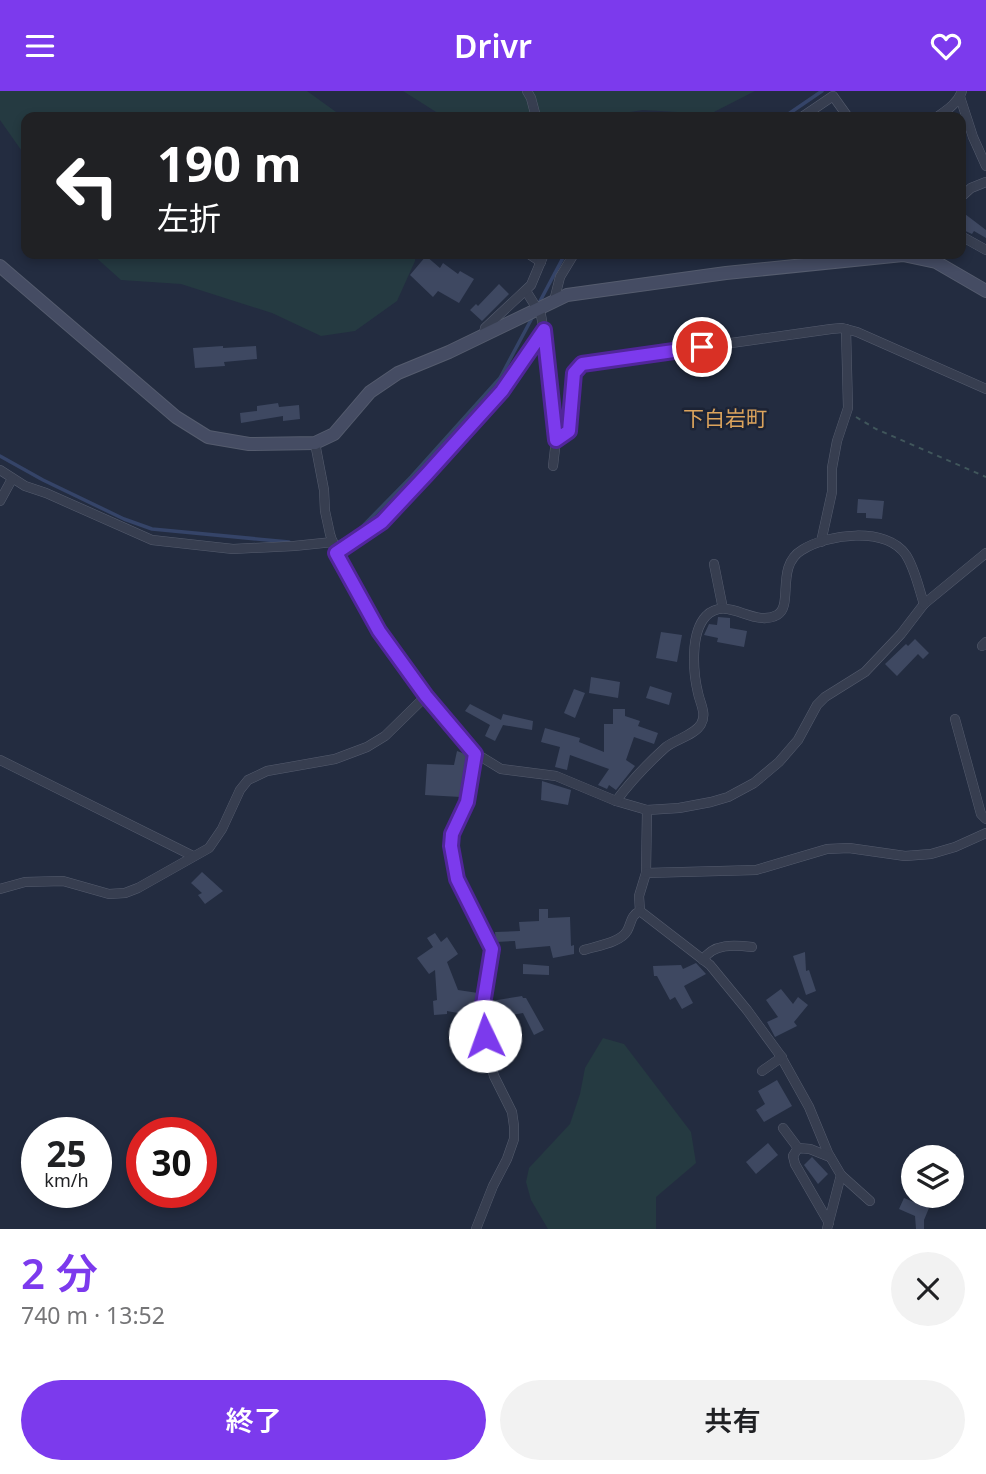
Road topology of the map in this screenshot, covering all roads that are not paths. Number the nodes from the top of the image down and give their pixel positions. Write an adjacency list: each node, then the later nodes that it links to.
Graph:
1 (527, 91): 4 (street)
2 (836, 93): 5 (street); 6 (street)
3 (961, 94): 7 (street); 8 (street)
4 (535, 112)
5 (809, 112)
6 (846, 112)
7 (942, 112)
8 (986, 166)
9 (986, 182): 10 (street)
10 (966, 192)
11 (966, 239): 12 (street)
12 (986, 250)
13 (542, 259): 18 (street)
14 (571, 259): 20 (street)
15 (844, 259): 20 (street)
16 (928, 259): 19 (street)
17 (0, 266): 27 (street)
18 (526, 291): 21 (street); 24 (street)
19 (986, 291)
20 (554, 301): 21 (street)
21 (537, 308): 23 (street); 24 (street)
22 (846, 329): 25 (street); 26 (street); 33 (street)
23 (544, 330): 26 (street); 34 (street)
24 (484, 334): 27 (street)
25 (986, 389)
26 (556, 440): 28 (street)
27 (315, 443): 32 (street)
28 (553, 466)
29 (0, 470): 30 (street)
30 (12, 479): 31 (street); 32 (street)
31 (0, 502)
32 (332, 542): 34 (street)
33 (821, 542): 37 (street); 38 (street)
34 (336, 553): 39 (street)
35 (986, 553): 37 (street)
36 (714, 564): 38 (street)
37 (924, 604): 44 (street)
38 (723, 609): 43 (street)
39 (426, 696): 41 (street); 47 (street)
40 (955, 719): 45 (street)
41 (475, 754): 43 (street); 62 (street)
42 (0, 760): 47 (street)
43 (616, 801): 44 (street)
44 (647, 810): 48 (street)
45 (986, 819)
46 (986, 833): 48 (street)
47 (193, 856): 49 (street)
48 (646, 873): 50 (street)
49 (0, 889)
50 (639, 911): 52 (street); 53 (street)
51 (752, 947): 53 (street)
52 (584, 950)
53 (703, 960): 54 (street)
54 (782, 1057): 55 (street); 58 (street)
55 (762, 1071)
56 (783, 1128): 57 (street)
57 (797, 1148): 58 (street); 61 (street)
58 (830, 1157): 59 (street)
59 (841, 1175): 60 (street); 61 (street)
60 (870, 1201)
61 (828, 1226)
62 (477, 1229)

